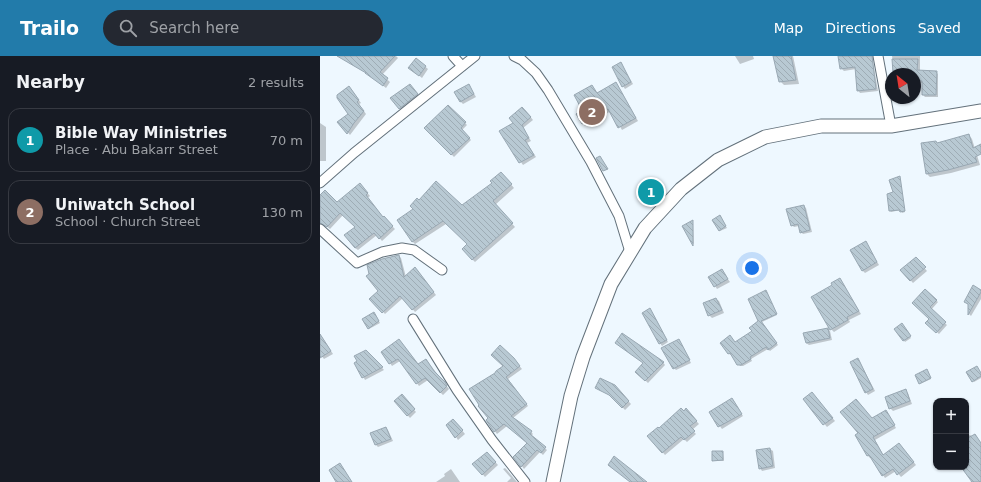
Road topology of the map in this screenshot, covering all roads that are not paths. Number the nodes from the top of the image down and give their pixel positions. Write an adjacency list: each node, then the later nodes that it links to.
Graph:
1 (453, 56): 5 (street)
2 (475, 56): 5 (street)
3 (514, 56): 10 (street)
4 (878, 56): 7 (street)
5 (462, 66): 8 (street)
6 (981, 111): 7 (street)
7 (891, 126): 10 (street)
8 (320, 183)
9 (320, 229): 11 (street)
10 (630, 252): 14 (street)
11 (442, 270)
12 (413, 319): 13 (street)
13 (525, 482)
14 (553, 482)

